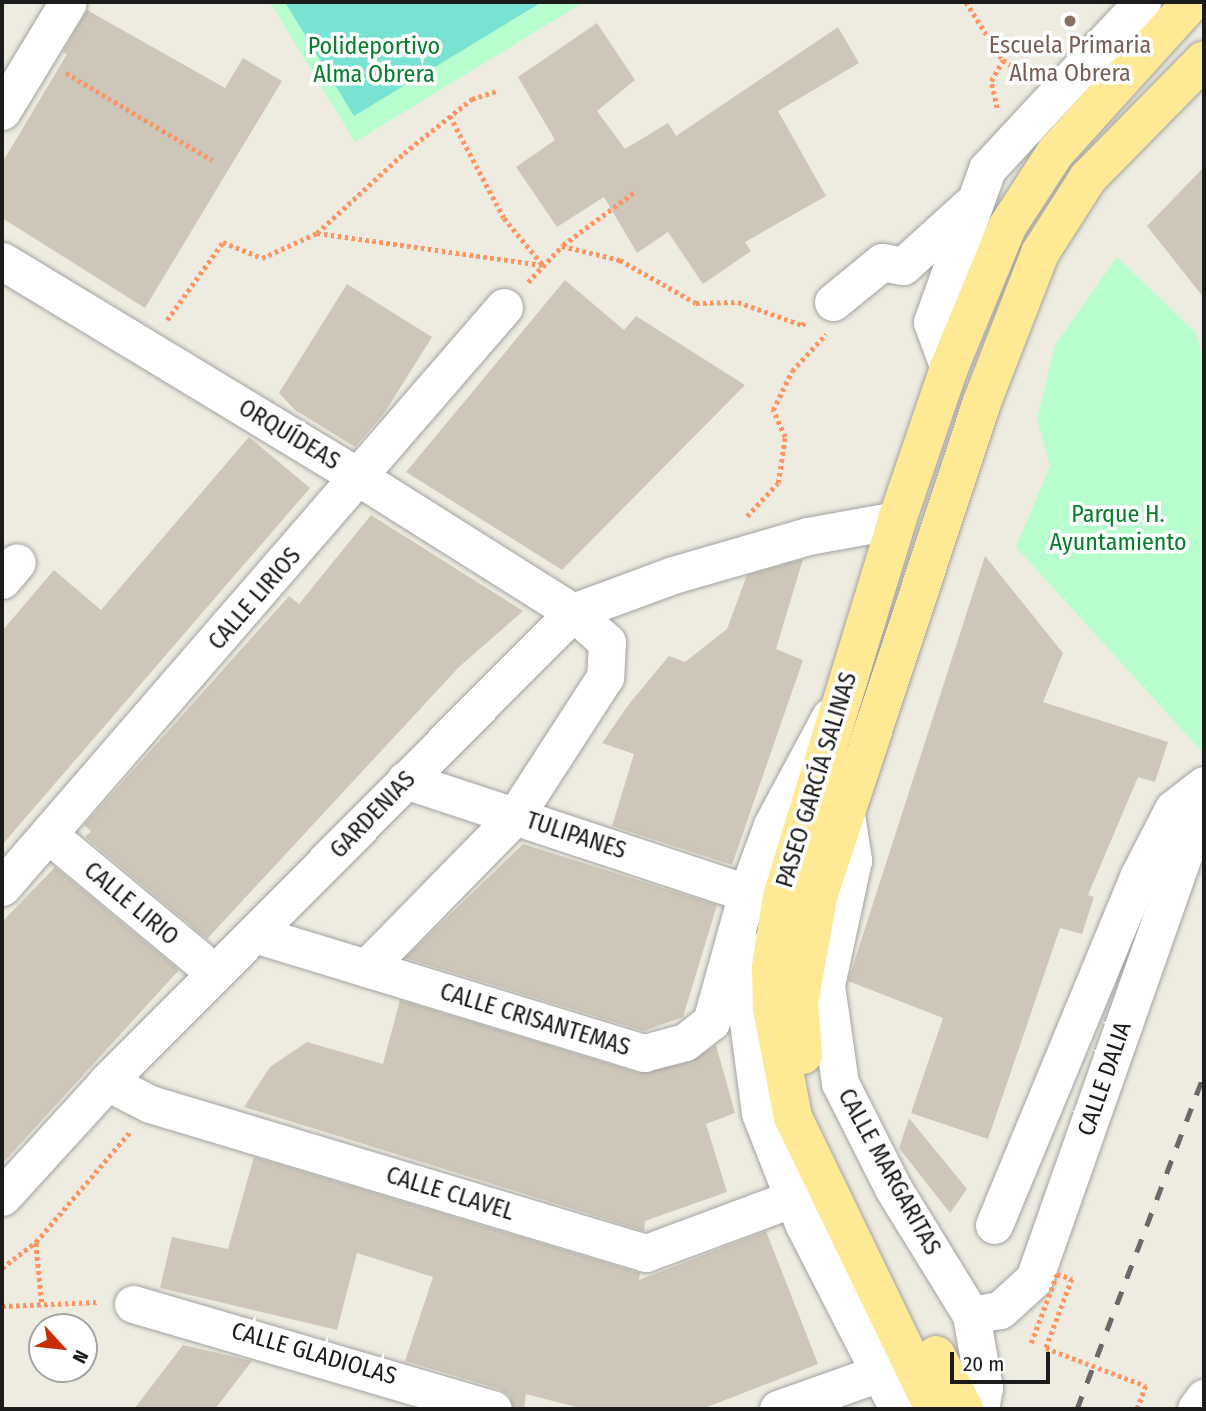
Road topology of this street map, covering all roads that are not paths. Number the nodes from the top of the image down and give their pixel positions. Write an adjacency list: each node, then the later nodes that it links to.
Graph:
1 (68, 2): 5 (street)
2 (1142, 2): 6 (street)
3 (1192, 2): 10 (main road, PASEO GARCÍA SALINAS)
4 (1204, 60): 18 (main road, PASEO GARCÍA SALINAS)
5 (2, 111)
6 (970, 205): 9 (street); 10 (street)
7 (2, 261): 11 (street, ORQUÍDEAS)
8 (504, 307): 11 (street, CALLE LIRIOS)
9 (831, 316)
10 (949, 368): 12 (main road, PASEO GARCÍA SALINAS)
11 (360, 478): 13 (street, ORQUÍDEAS); 20 (street, CALLE LIRIOS)
12 (897, 520): 13 (street, GARDENIAS); 14 (main road, PASEO GARCÍA SALINAS)
13 (573, 612): 15 (street, GARDENIAS); 19 (street, ORQUÍDEAS)
14 (838, 705): 21 (main road, PASEO GARCÍA SALINAS); 23 (street, CALLE CRISANTEMAS)
15 (405, 780): 19 (street, TULIPANES); 24 (street, GARDENIAS)
16 (1204, 785): 31 (street)
17 (1204, 809): 33 (street, CALLE DALIA)
18 (846, 814): 27 (main road, PASEO GARCÍA SALINAS); 33 (street, CALLE MARGARITAS)
19 (515, 816): 23 (street, TULIPANES); 25 (street)
20 (49, 835): 22 (street, CALLE LIRIOS); 26 (street, CALLE LIRIO)
21 (791, 854): 27 (main road, PASEO GARCÍA SALINAS); 30 (street)
22 (2, 887)
23 (747, 893): 25 (street, CALLE CRISANTEMAS)
24 (258, 935): 25 (street, CALLE CRISANTEMAS); 26 (street, GARDENIAS)
25 (366, 968)
26 (214, 972): 28 (street, GARDENIAS)
27 (785, 1006): 39 (main road, PASEO GARCÍA SALINAS); 40 (main road, PASEO GARCÍA SALINAS)
28 (107, 1082): 29 (street, GARDENIAS); 30 (street, CALLE CLAVEL)
29 (2, 1197)
30 (794, 1198): 34 (street)
31 (994, 1224)
32 (133, 1304): 36 (street, CALLE GLADIOLAS)
33 (971, 1315): 41 (street)
34 (879, 1373): 37 (street); 38 (street)
35 (1204, 1398): 42 (street)
36 (493, 1409)
37 (778, 1409)
38 (898, 1409)
39 (934, 1409)
40 (964, 1409)
41 (980, 1409)
42 (1196, 1409)

